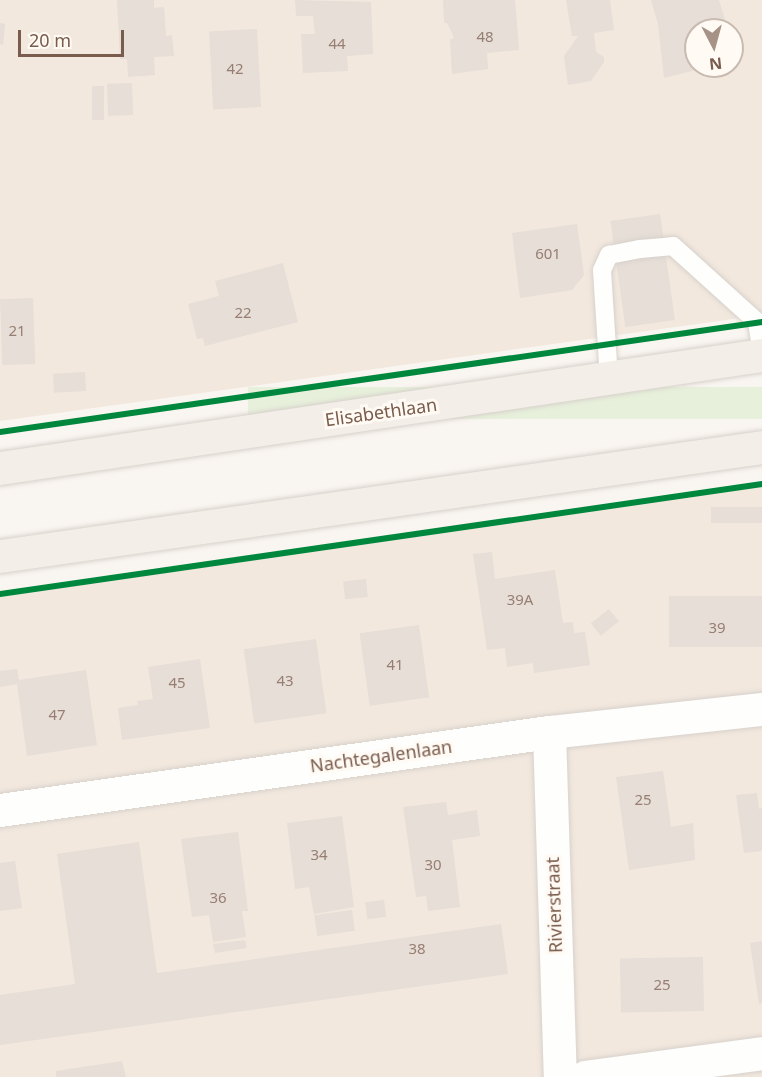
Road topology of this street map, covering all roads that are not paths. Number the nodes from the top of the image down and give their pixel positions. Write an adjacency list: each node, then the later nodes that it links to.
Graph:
1 (762, 355): 2 (main road, Elisabethlaan); 2 (lane)
2 (609, 379): 4 (main road, Elisabethlaan)
3 (762, 447): 5 (main road)
4 (0, 468)
5 (0, 556)
6 (762, 709): 7 (street, Nachtegalenlaan)
7 (549, 732): 8 (street, Nachtegalenlaan); 10 (street, Rivierstraat)
8 (0, 810)
9 (762, 1053): 11 (street)
10 (560, 1077)
11 (585, 1077)

